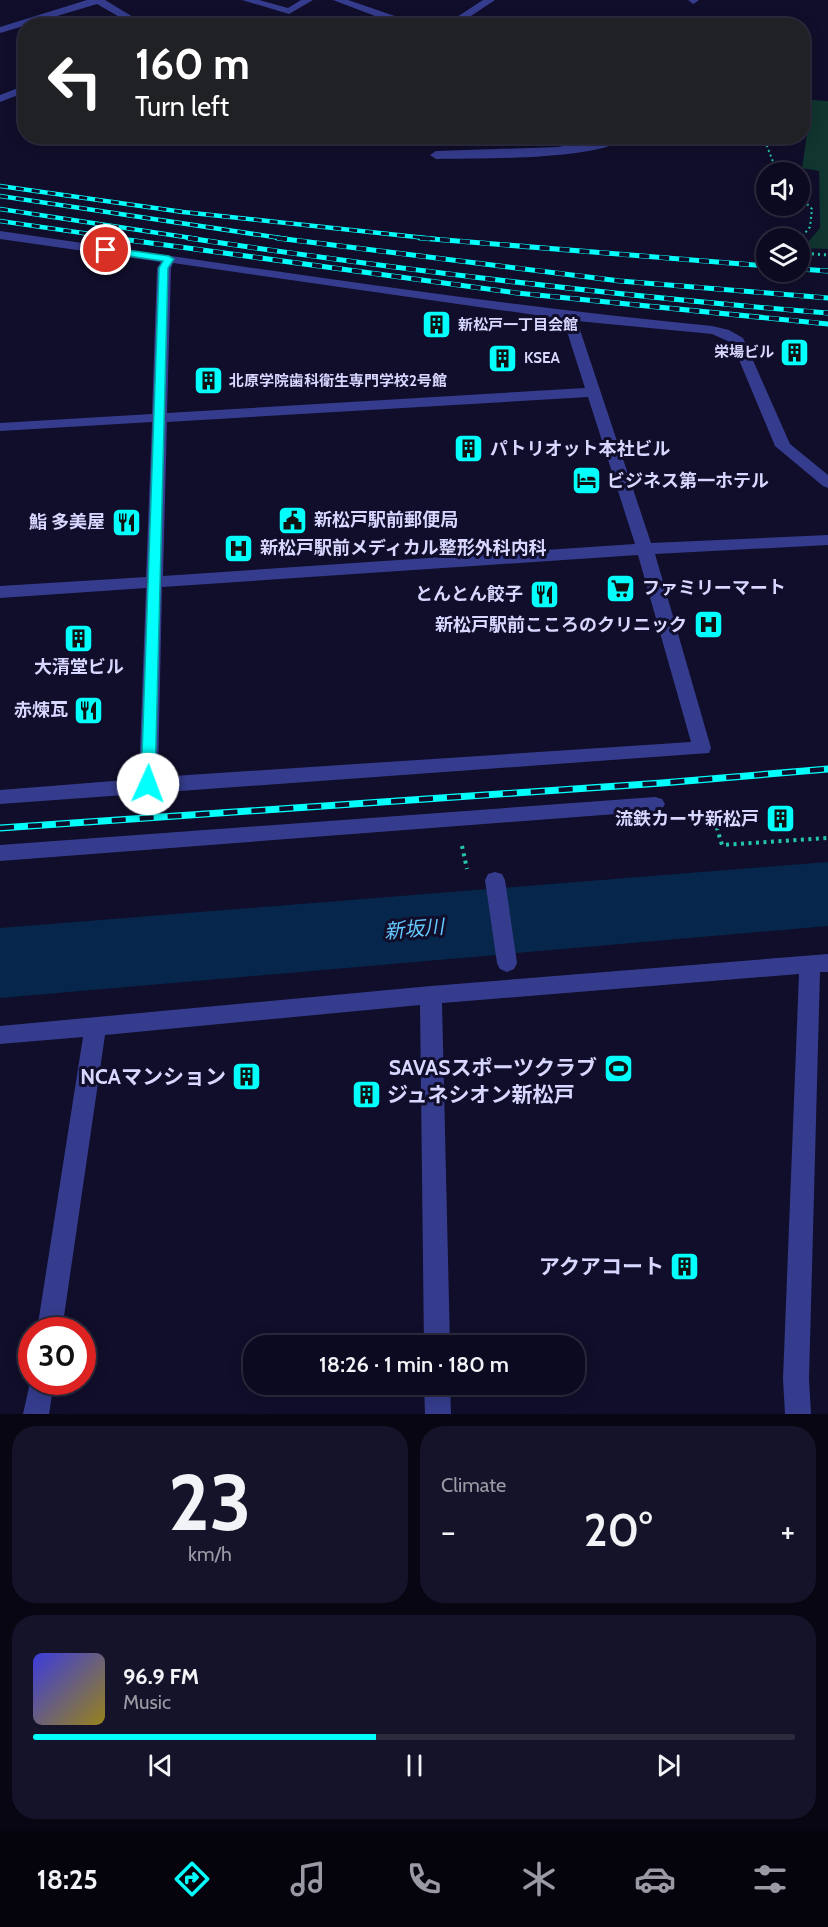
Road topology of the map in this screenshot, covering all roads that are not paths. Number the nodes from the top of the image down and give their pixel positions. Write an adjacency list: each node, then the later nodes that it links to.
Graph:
1 (98, 0): 6 (street); 7 (street)
2 (247, 0): 3 (street)
3 (308, 0)
4 (338, 0): 8 (street)
5 (490, 0): 9 (street)
6 (39, 18)
7 (128, 18)
8 (391, 18)
9 (461, 18)
10 (18, 24): 11 (street)
11 (0, 30)
12 (18, 91): 13 (street)
13 (0, 99)
14 (603, 144): 15 (street)
15 (436, 155)
16 (0, 236): 17 (street)
17 (169, 259): 18 (street); 20 (street)
18 (569, 316): 19 (street); 22 (street)
19 (593, 392): 20 (street); 24 (street)
20 (160, 417): 21 (street); 25 (street)
21 (0, 427)
22 (828, 483)
23 (828, 540): 24 (street)
24 (645, 549): 25 (street); 27 (street)
25 (155, 582): 26 (street); 27 (street)
26 (0, 592)
27 (148, 784): 28 (street)
28 (0, 797)
29 (655, 804): 30 (street)
30 (0, 853)
31 (495, 880): 32 (street)
32 (507, 963)
33 (819, 964): 34 (street); 43 (street)
34 (431, 995): 35 (street); 38 (street)
35 (96, 1025): 36 (street); 37 (street)
36 (0, 1035)
37 (51, 1317)
38 (437, 1335)
39 (39, 1395): 41 (street)
40 (437, 1395): 42 (street)
41 (36, 1414)
42 (438, 1414)
43 (798, 1414)

